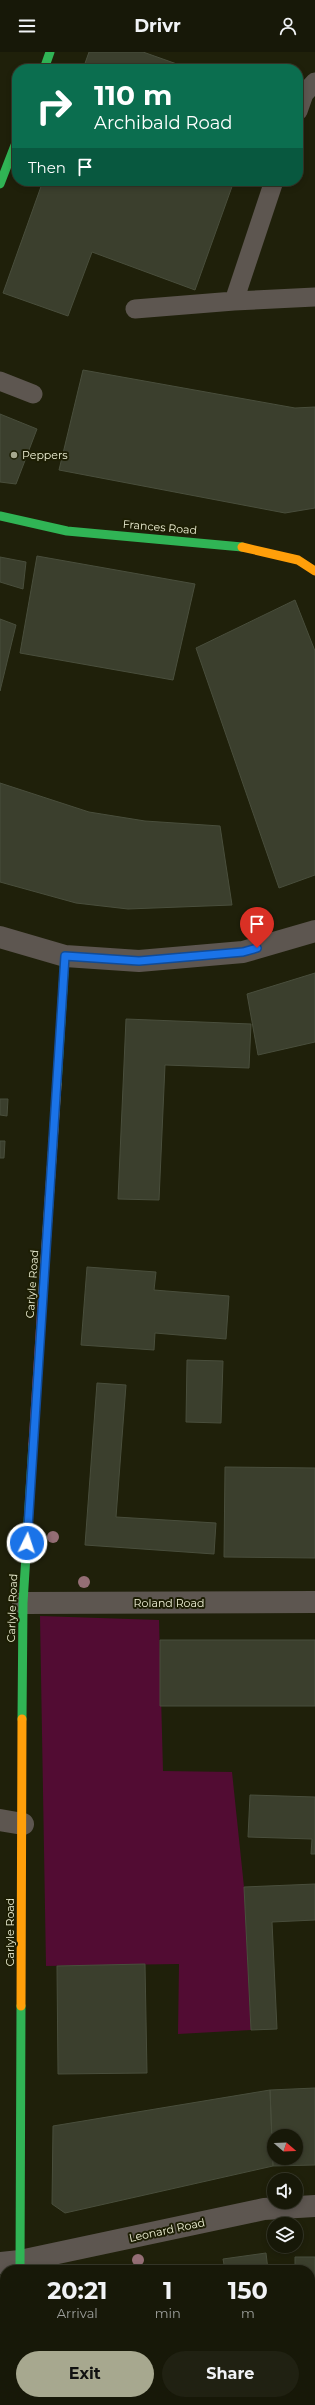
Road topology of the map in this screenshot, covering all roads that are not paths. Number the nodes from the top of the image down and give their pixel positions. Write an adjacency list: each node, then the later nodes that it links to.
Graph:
1 (50, 52): 2 (street)
2 (46, 64)
3 (315, 82): 4 (lane)
4 (303, 97)
5 (12, 153): 6 (street)
6 (0, 184)
7 (272, 186): 9 (lane)
8 (315, 297): 9 (lane)
9 (234, 301): 10 (lane)
10 (135, 309)
11 (0, 381): 12 (lane)
12 (33, 394)
13 (0, 516): 14 (street, Frances Road)
14 (315, 571)
15 (315, 931): 17 (street)
16 (0, 938): 17 (street)
17 (65, 956): 19 (street, Carlyle Road)
18 (315, 1602): 19 (street, Roland Road)
19 (23, 1603): 21 (street, Carlyle Road)
20 (0, 1820): 21 (street)
21 (23, 1824): 23 (street, Carlyle Road)
22 (315, 2206): 23 (street, Leonard Road)
23 (14, 2265)

